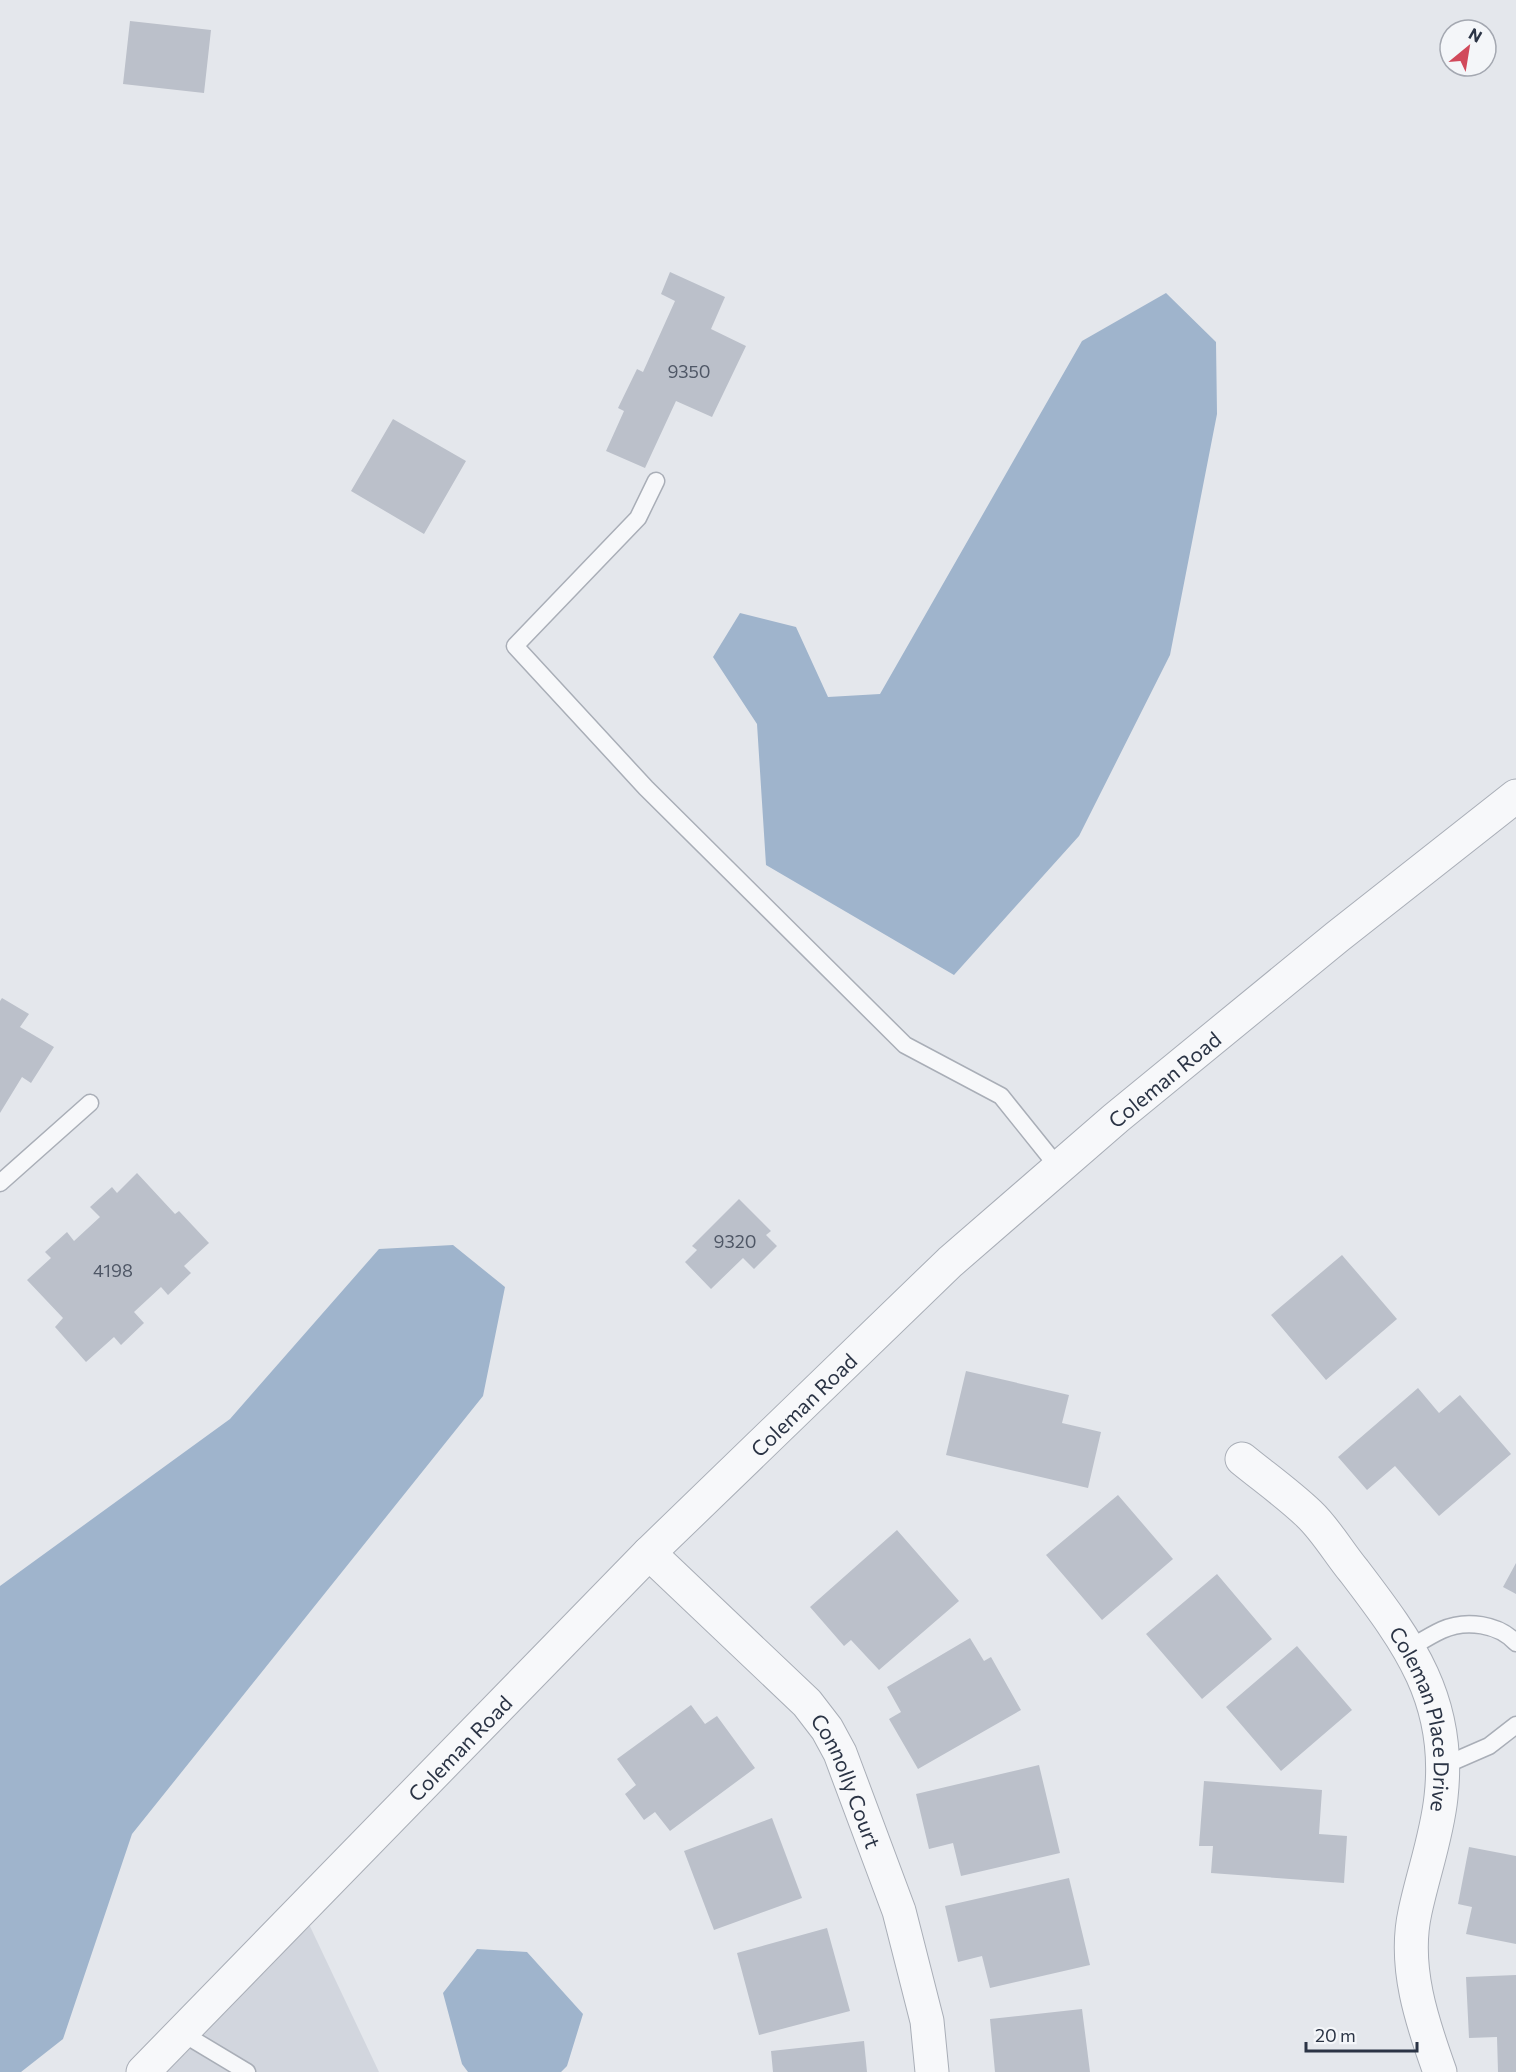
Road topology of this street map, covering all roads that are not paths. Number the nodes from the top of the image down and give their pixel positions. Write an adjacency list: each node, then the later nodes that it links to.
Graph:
1 (656, 481): 4 (lane)
2 (1516, 796): 4 (street, Coleman Road)
3 (90, 1103): 5 (lane)
4 (1058, 1167): 7 (street, Coleman Road)
5 (0, 1184)
6 (1242, 1459): 9 (street, Coleman Place Drive)
7 (649, 1553): 12 (street, Coleman Road); 15 (street, Connolly Court)
8 (1516, 1643): 9 (lane)
9 (1410, 1648): 11 (street, Coleman Place Drive)
10 (1516, 1725): 11 (lane)
11 (1443, 1766): 16 (street, Coleman Place Drive)
12 (182, 2033): 13 (street, Coleman Road); 14 (lane)
13 (143, 2072)
14 (247, 2072)
15 (932, 2072)
16 (1440, 2072)

